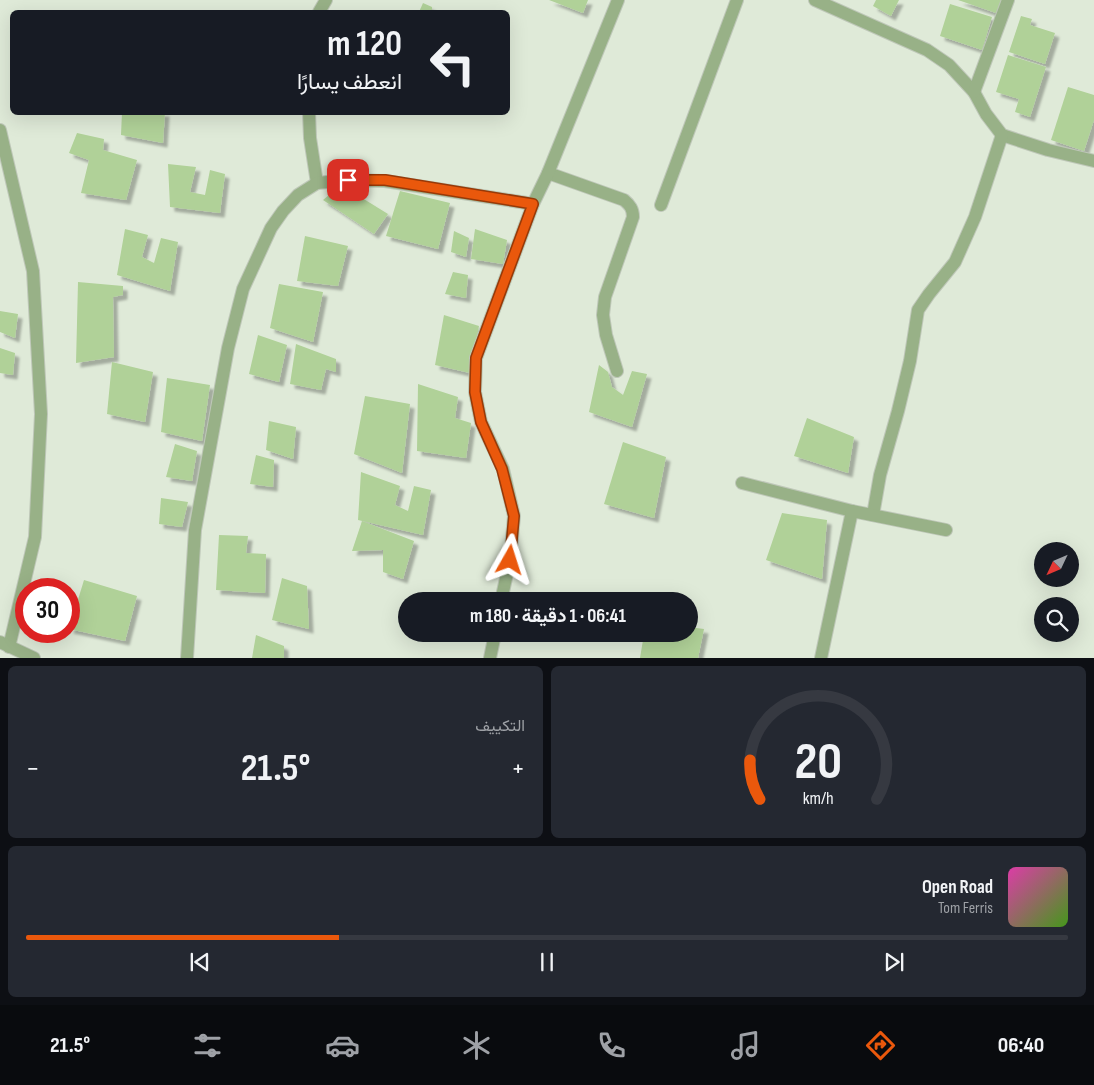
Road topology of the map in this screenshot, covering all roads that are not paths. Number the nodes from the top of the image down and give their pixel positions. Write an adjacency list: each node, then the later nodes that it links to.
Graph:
1 (618, 0): 10 (street)
2 (736, 0): 13 (street)
3 (815, 0): 5 (street)
4 (1008, 0): 5 (street)
5 (974, 92): 8 (street)
6 (309, 115): 11 (street)
7 (0, 130): 21 (street)
8 (1002, 136): 9 (street); 17 (street)
9 (1094, 161)
10 (548, 173): 12 (street); 14 (street)
11 (317, 183): 12 (street); 23 (street)
12 (533, 204): 19 (street)
13 (661, 205)
14 (616, 371)
15 (742, 483): 16 (street)
16 (852, 511): 17 (street); 25 (street)
17 (873, 515): 18 (street)
18 (946, 530)
19 (503, 592)
20 (493, 642): 24 (street)
21 (4, 644): 22 (street)
22 (34, 658)
23 (187, 658)
24 (490, 658)
25 (821, 658)

